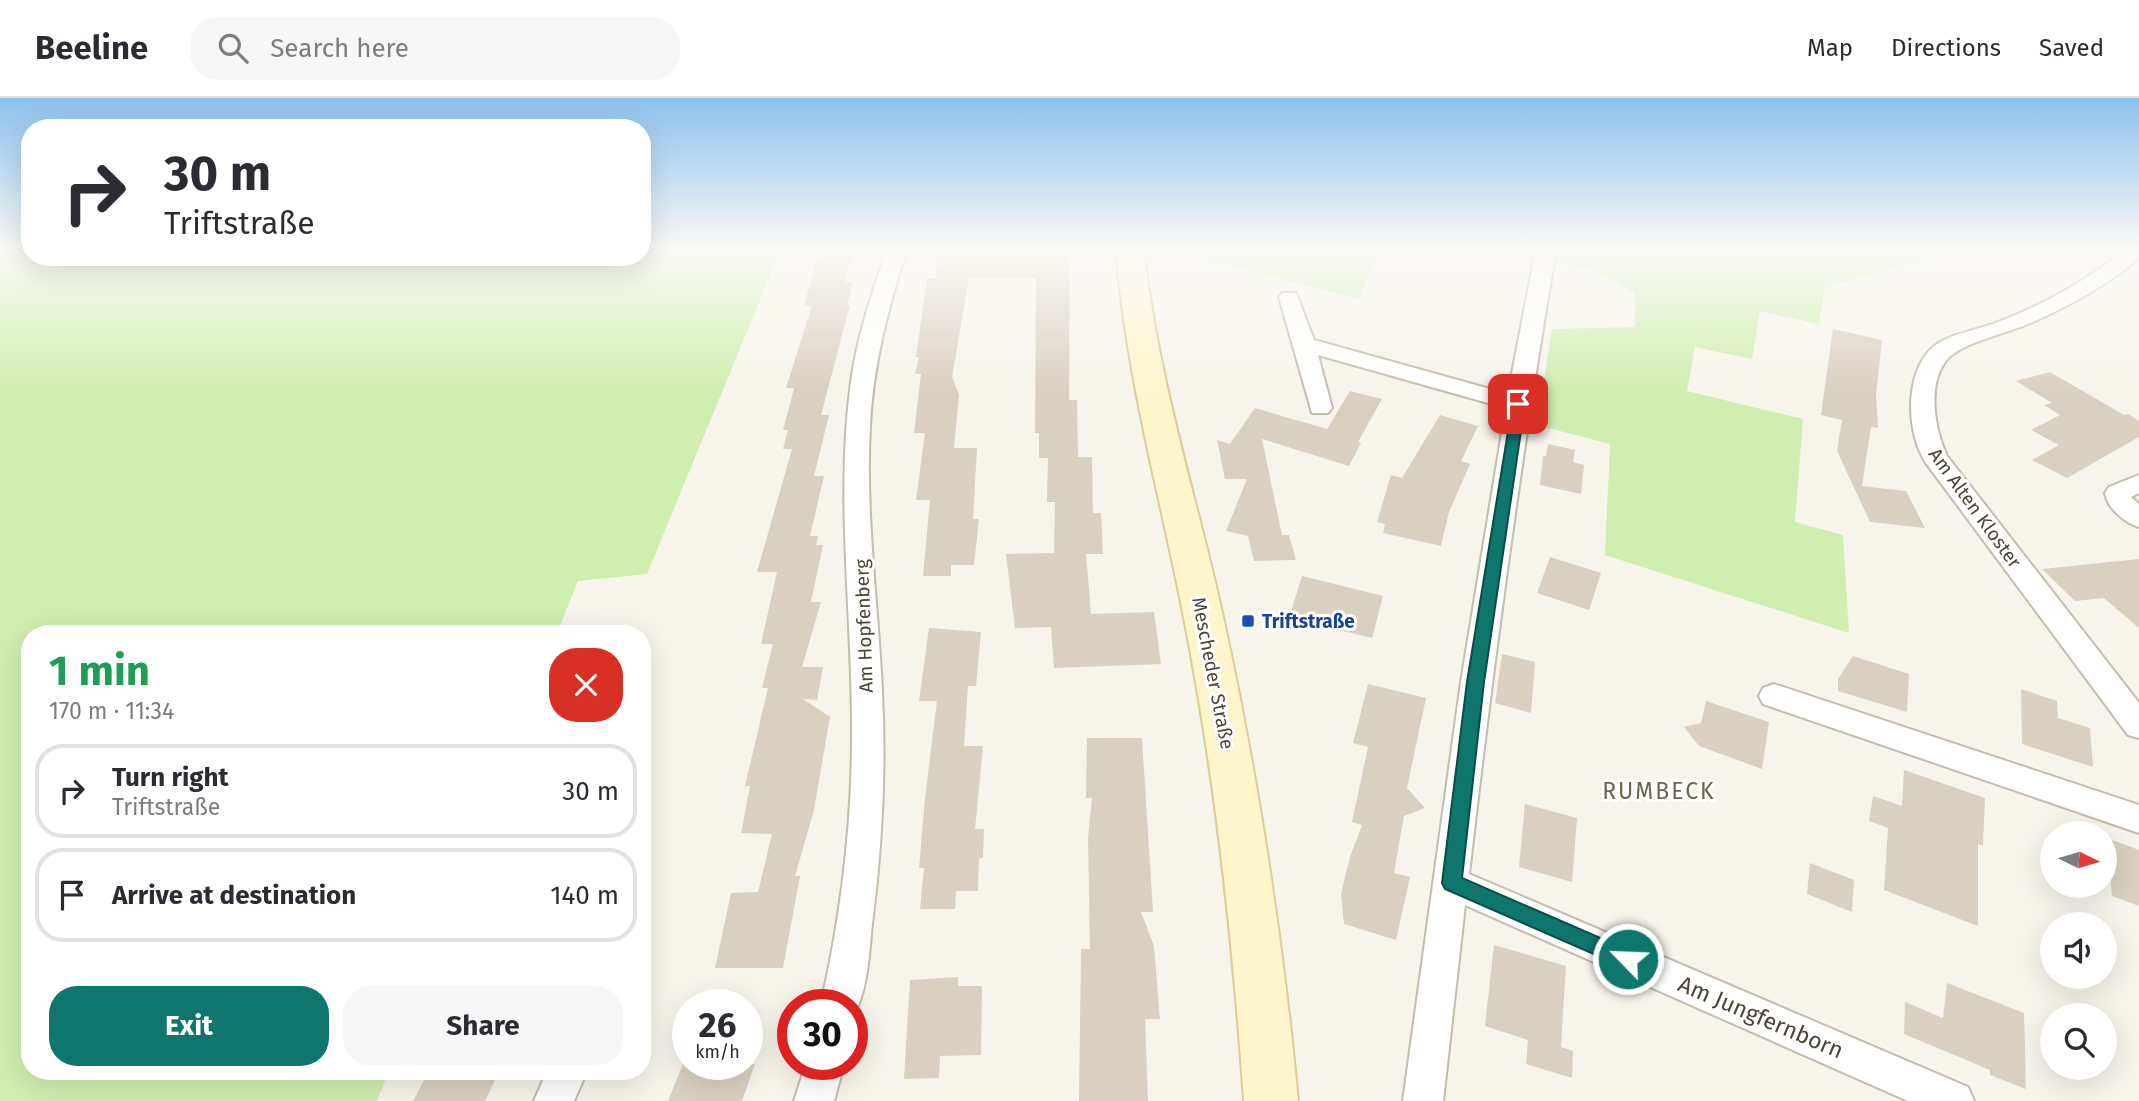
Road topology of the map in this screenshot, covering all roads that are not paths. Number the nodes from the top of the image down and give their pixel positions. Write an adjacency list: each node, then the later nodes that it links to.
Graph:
1 (884, 296): 15 (street, Am Hopfenberg)
2 (1132, 296): 20 (street, Mescheder Straße)
3 (1538, 296): 7 (street)
4 (2060, 296): 12 (street, Am Alten Kloster)
5 (1289, 297): 6 (street)
6 (1304, 344): 7 (street); 8 (street)
7 (1518, 404): 14 (street)
8 (1320, 408)
9 (2139, 483): 10 (street)
10 (2139, 518)
11 (1774, 696): 13 (street)
12 (2139, 726)
13 (2139, 819)
14 (1452, 883): 21 (street); 22 (street, Am Jungfernborn)
15 (844, 989)
16 (563, 1080): 18 (street)
17 (820, 1080): 19 (street)
18 (554, 1101)
19 (814, 1101)
20 (1271, 1101)
21 (1423, 1101)
22 (1954, 1101)

